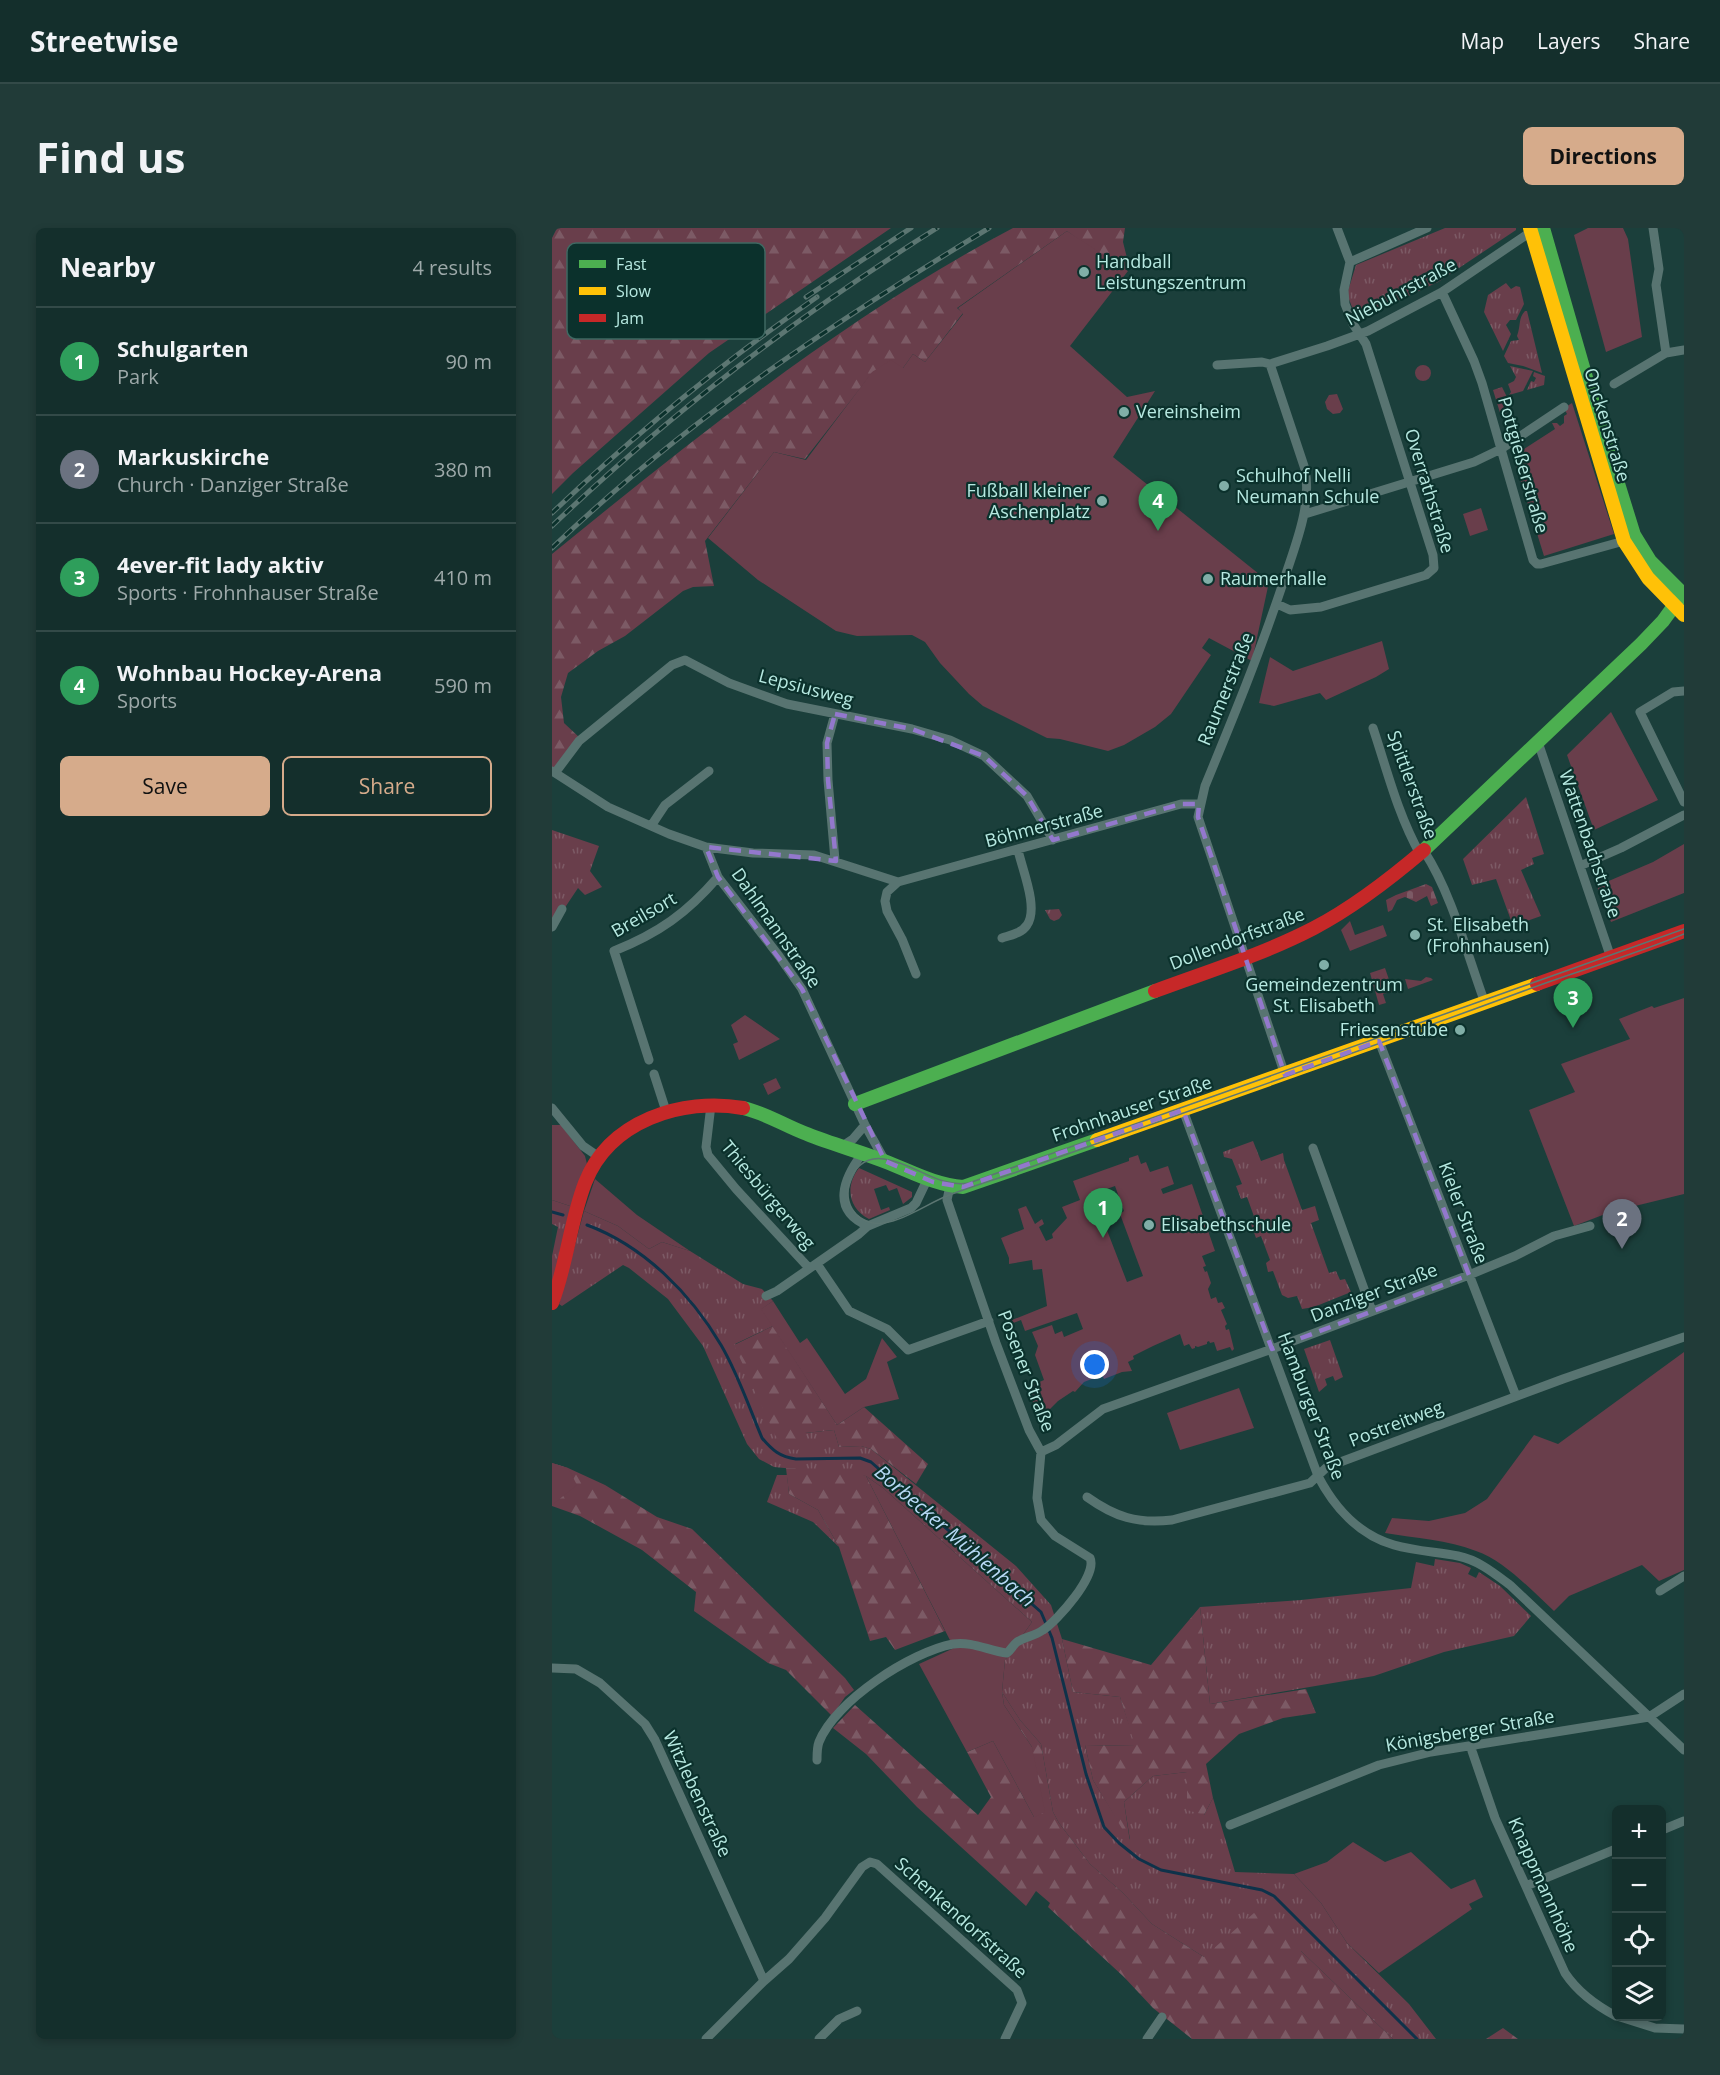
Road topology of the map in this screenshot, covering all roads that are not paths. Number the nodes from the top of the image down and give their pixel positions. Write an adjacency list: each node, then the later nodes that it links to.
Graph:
1 (1337, 228): 5 (street)
2 (1427, 228): 5 (street)
3 (1653, 228): 9 (street)
4 (1535, 229): 6 (street, Niebuhrstraße); 17 (main road, Onckenstraße); 18 (main road, Onckenstraße)
5 (1350, 262): 7 (street, Overrathstraße)
6 (1442, 292): 7 (street, Niebuhrstraße); 14 (street, Pottgießerstraße)
7 (1359, 334): 10 (street, Niebuhrstraße); 15 (street, Overrathstraße)
8 (1684, 350): 9 (street)
9 (1666, 353): 12 (street)
10 (1270, 363): 11 (street); 16 (street, Raumerstraße)
11 (1217, 365)
12 (1614, 384)
13 (1564, 408): 14 (street)
14 (1501, 449): 15 (street); 17 (street, Pottgießerstraße)
15 (1409, 482): 16 (street); 19 (street, Overrathstraße)
16 (1305, 514): 19 (street, Raumerstraße)
17 (1624, 541): 20 (main road, Onckenstraße)
18 (1684, 593): 20 (main road, Dollendorfstraße)
19 (1277, 604): 28 (street, Raumerstraße)
20 (1679, 610): 24 (main road, Dollendorfstraße)
21 (1684, 691): 27 (street)
22 (835, 714): 26 (street, Lepsiusweg); 31 (street, Lepsiusweg); 35 (street)
23 (1373, 728): 34 (street, Spittlerstraße)
24 (1535, 743): 34 (main road, Dollendorfstraße); 36 (street, Wattenbachstraße)
25 (709, 771): 30 (street)
26 (554, 772): 30 (street)
27 (1684, 802)
28 (1199, 804): 31 (street, Böhmerstraße); 43 (street, Raumerstraße)
29 (1684, 815): 36 (street)
30 (651, 826): 32 (street)
31 (1053, 840): 33 (street, Böhmerstraße)
32 (706, 848): 35 (street); 37 (street, Dahlmannstraße)
33 (1018, 850): 38 (street, Böhmerstraße); 42 (street)
34 (1422, 852): 43 (main road, Dollendorfstraße); 46 (street, Spittlerstraße)
35 (835, 860): 38 (street)
36 (1580, 866): 44 (street, Wattenbachstraße)
37 (718, 876): 48 (street, Breilsort); 51 (street, Dahlmannstraße)
38 (898, 882): 45 (street)
39 (562, 909): 40 (street)
40 (552, 927)
41 (1684, 932): 44 (main road, Frohnhauser Straße)
42 (1002, 938)
43 (1246, 956): 50 (street, Raumerstraße); 51 (main road, Dollendorfstraße)
44 (1611, 958): 46 (main road, Frohnhauser Straße)
45 (916, 974)
46 (1485, 1003): 47 (main road, Frohnhauser Straße)
47 (1379, 1041): 50 (main road, Frohnhauser Straße); 67 (street, Kieler Straße)
48 (649, 1060)
49 (654, 1074): 55 (street)
50 (1285, 1075): 54 (main road, Frohnhauser Straße)
51 (860, 1101): 56 (street, Dahlmannstraße)
52 (711, 1105): 55 (main road, Frohnhauser Straße); 57 (main road, Frohnhauser Straße); 66 (street, Thiesbürgerweg)
53 (552, 1108): 60 (street)
54 (1183, 1110): 63 (main road, Frohnhauser Straße); 73 (street, Hamburger Straße)
55 (666, 1111): 60 (main road, Frohnhauser Straße)
56 (865, 1125): 57 (street); 61 (street, Dahlmannstraße)
57 (841, 1147): 59 (main road, Frohnhauser Straße)
58 (1313, 1148): 70 (street)
59 (862, 1154): 61 (main road, Frohnhauser Straße); 64 (street)
60 (599, 1157): 69 (main road)
61 (885, 1161): 62 (main road, Frohnhauser Straße)
62 (927, 1179): 63 (main road, Frohnhauser Straße); 64 (street)
63 (950, 1186): 71 (street, Posener Straße)
64 (868, 1226): 66 (street)
65 (1590, 1226): 67 (street, Danziger Straße)
66 (813, 1266): 68 (street); 71 (street, Thiesbürgerweg)
67 (1469, 1275): 70 (street, Danziger Straße); 74 (street, Kieler Straße)
68 (766, 1296)
69 (552, 1303)
70 (1372, 1311): 73 (street, Danziger Straße)
71 (989, 1321): 75 (street, Posener Straße)
72 (1684, 1337): 74 (street, Postreitweg)
73 (1272, 1349): 75 (street, Danziger Straße); 76 (street, Hamburger Straße)
74 (1516, 1396): 76 (street, Postreitweg)
75 (1041, 1452): 85 (street, Posener Straße)
76 (1318, 1476): 77 (street, Postreitweg); 82 (street, Hamburger Straße)
77 (1087, 1497)
78 (1684, 1576): 79 (street)
79 (1660, 1591)
80 (552, 1668): 91 (street, Witzlebenstraße)
81 (1684, 1694): 82 (street, Königsberger Straße)
82 (1649, 1717): 83 (street, Königsberger Straße); 84 (street, Hamburger Straße)
83 (1472, 1745): 87 (street, Königsberger Straße); 90 (street, Knappmannhöhe)
84 (1684, 1750)
85 (816, 1760)
86 (1684, 1821): 88 (street)
87 (1230, 1825)
88 (1666, 1828)
89 (1612, 1851): 90 (street)
90 (1526, 1886): 93 (street, Knappmannhöhe)
91 (764, 1981): 97 (street, Schenkendorfstraße); 99 (street, Schenkendorfstraße)
92 (857, 2011): 98 (street)
93 (1612, 2013)
94 (1162, 2017): 100 (street)
95 (1633, 2021): 96 (street, Knappmannhöhe)
96 (1684, 2029)
97 (706, 2039)
98 (819, 2039)
99 (1005, 2039)
100 (1147, 2039)

